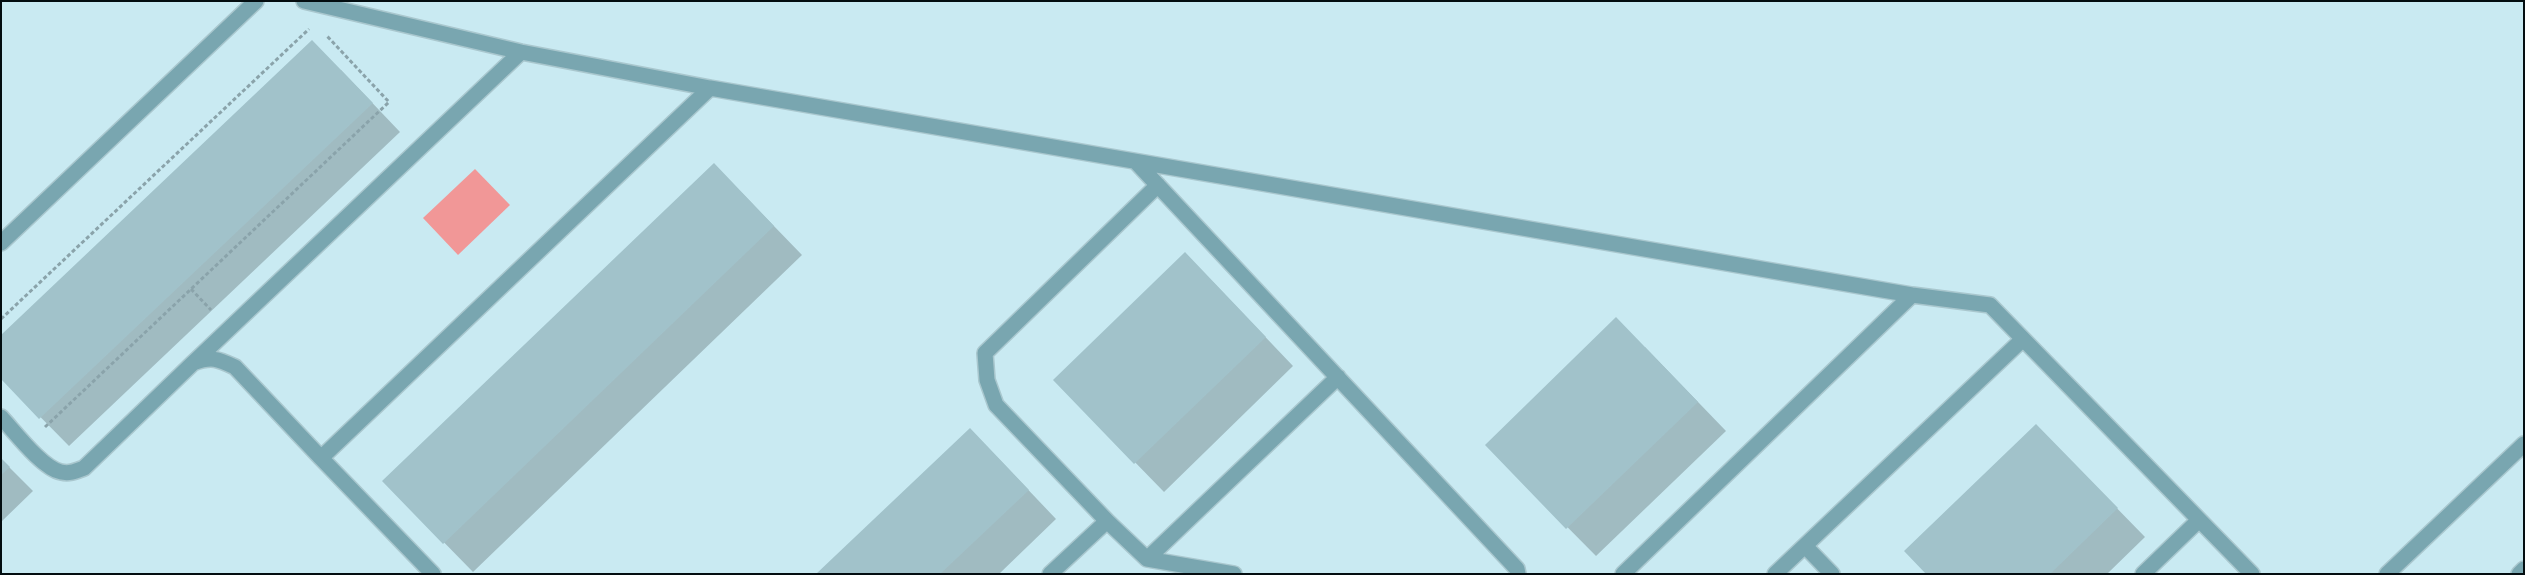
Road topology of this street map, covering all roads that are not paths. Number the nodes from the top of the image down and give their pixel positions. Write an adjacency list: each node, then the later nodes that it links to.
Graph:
1 (256, 1): 7 (lane)
2 (304, 1): 3 (lane)
3 (521, 52): 4 (lane); 10 (lane)
4 (710, 88): 5 (lane); 14 (lane)
5 (1137, 163): 6 (lane); 8 (lane)
6 (1158, 185): 11 (lane); 16 (lane)
7 (1, 242)
8 (1912, 295): 9 (lane); 24 (lane)
9 (2023, 339): 15 (lane); 17 (lane)
10 (194, 364): 12 (lane); 14 (lane)
11 (1338, 377): 18 (lane); 23 (lane)
12 (1, 417)
13 (2524, 444): 29 (lane)
14 (321, 458): 20 (lane)
15 (2199, 520): 27 (lane); 28 (lane)
16 (1107, 521): 18 (lane); 21 (lane)
17 (1805, 546): 25 (lane); 26 (lane)
18 (1147, 559): 22 (lane)
19 (2524, 569): 30 (lane)
20 (433, 574)
21 (1050, 574)
22 (1234, 574)
23 (1518, 574)
24 (1623, 574)
25 (1776, 574)
26 (1832, 574)
27 (2143, 574)
28 (2252, 574)
29 (2387, 574)
30 (2519, 574)

